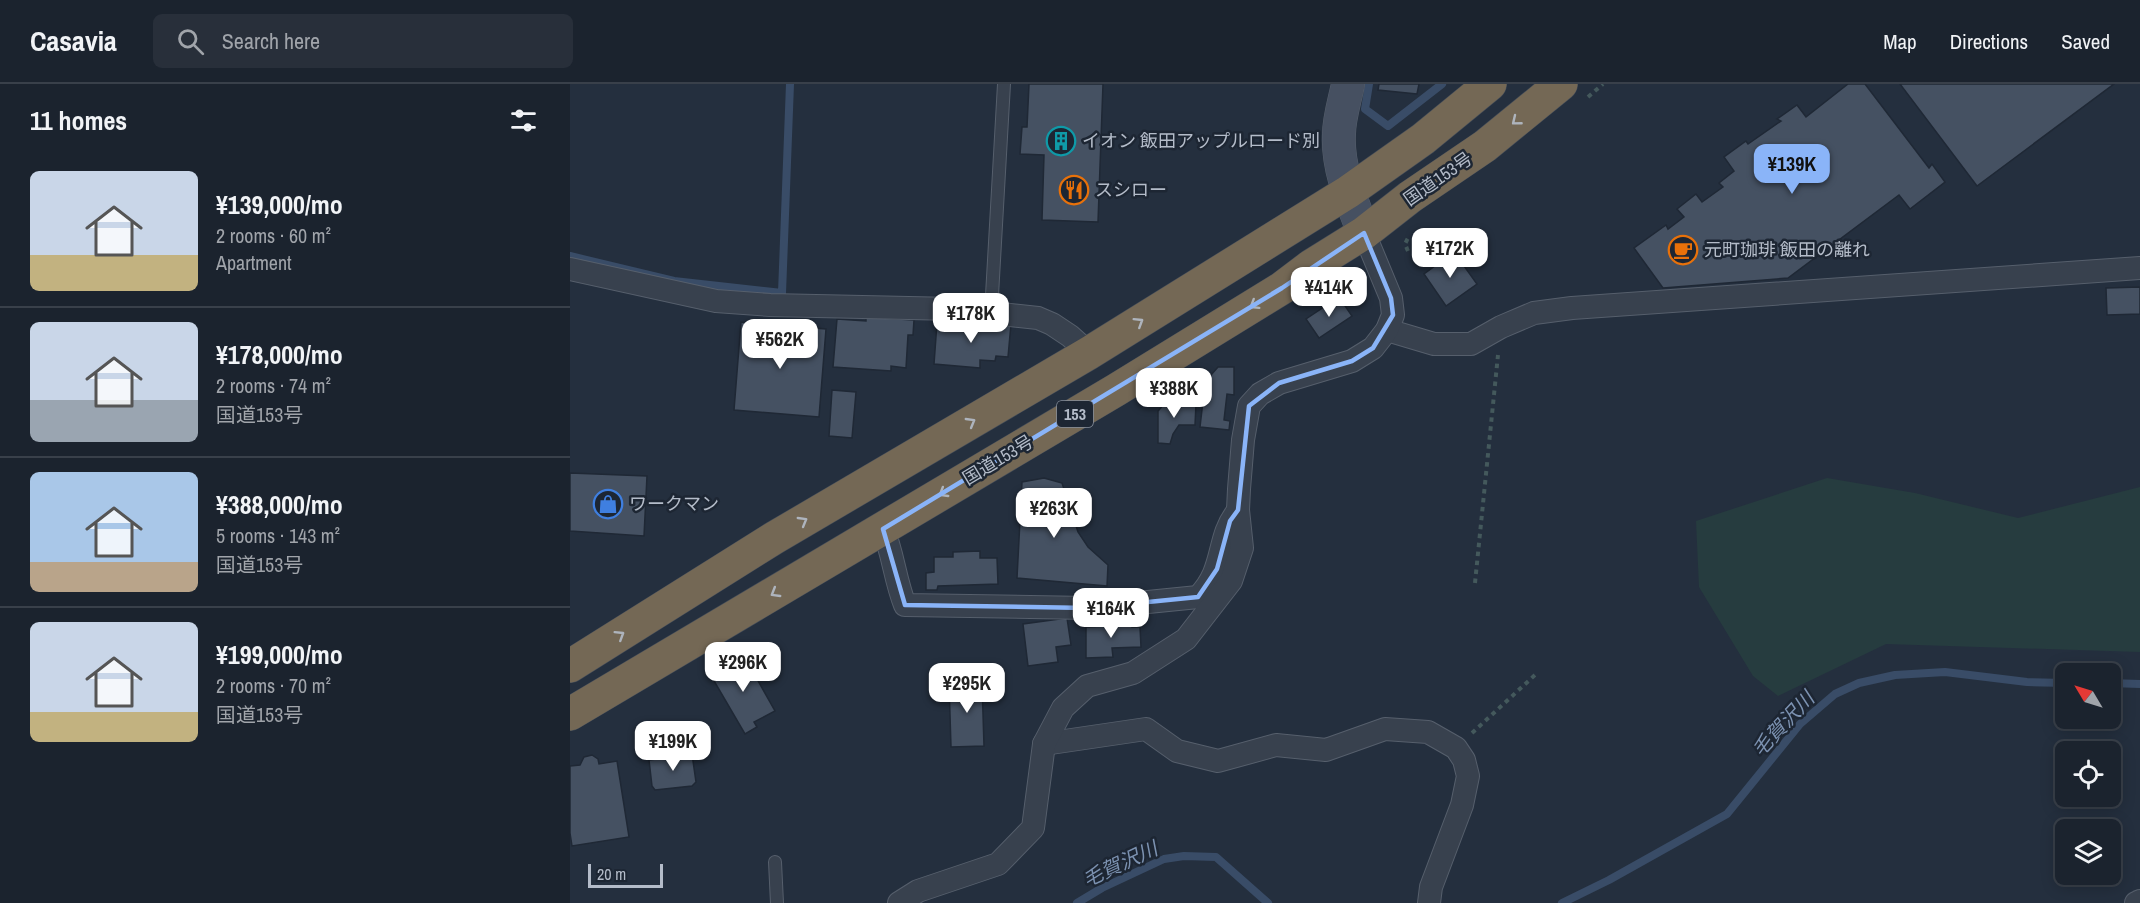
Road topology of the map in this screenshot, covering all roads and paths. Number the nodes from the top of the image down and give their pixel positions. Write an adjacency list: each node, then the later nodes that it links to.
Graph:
1 (1004, 84): 9 (lane)
2 (1348, 84): 5 (street)
3 (1490, 84): 5 (highway, 153)
4 (1561, 84): 6 (highway, 国道153号 / 153, one-way to 6)
5 (1348, 192): 6 (street); 12 (highway, 153, one-way to 5)
6 (1364, 232): 11 (street); 14 (highway, 国道153号 / 153, one-way to 14)
7 (570, 268): 9 (street)
8 (2140, 268): 10 (street)
9 (992, 313): 12 (street)
10 (1501, 327): 11 (street); 15 (path)
11 (1387, 330): 13 (street)
12 (1089, 353): 16 (highway, 153, one-way to 12)
13 (1238, 510): 14 (street); 19 (street)
14 (883, 529): 18 (highway, 国道153号 / 153, one-way to 18)
15 (1475, 583)
16 (570, 666)
17 (1535, 675): 20 (path)
18 (570, 714)
19 (1044, 744): 20 (street); 24 (street)
20 (1456, 748): 25 (street)
21 (775, 862): 23 (lane)
22 (2140, 901): 26 (street)
23 (777, 903)
24 (899, 903)
25 (1429, 903)
26 (2136, 903)

